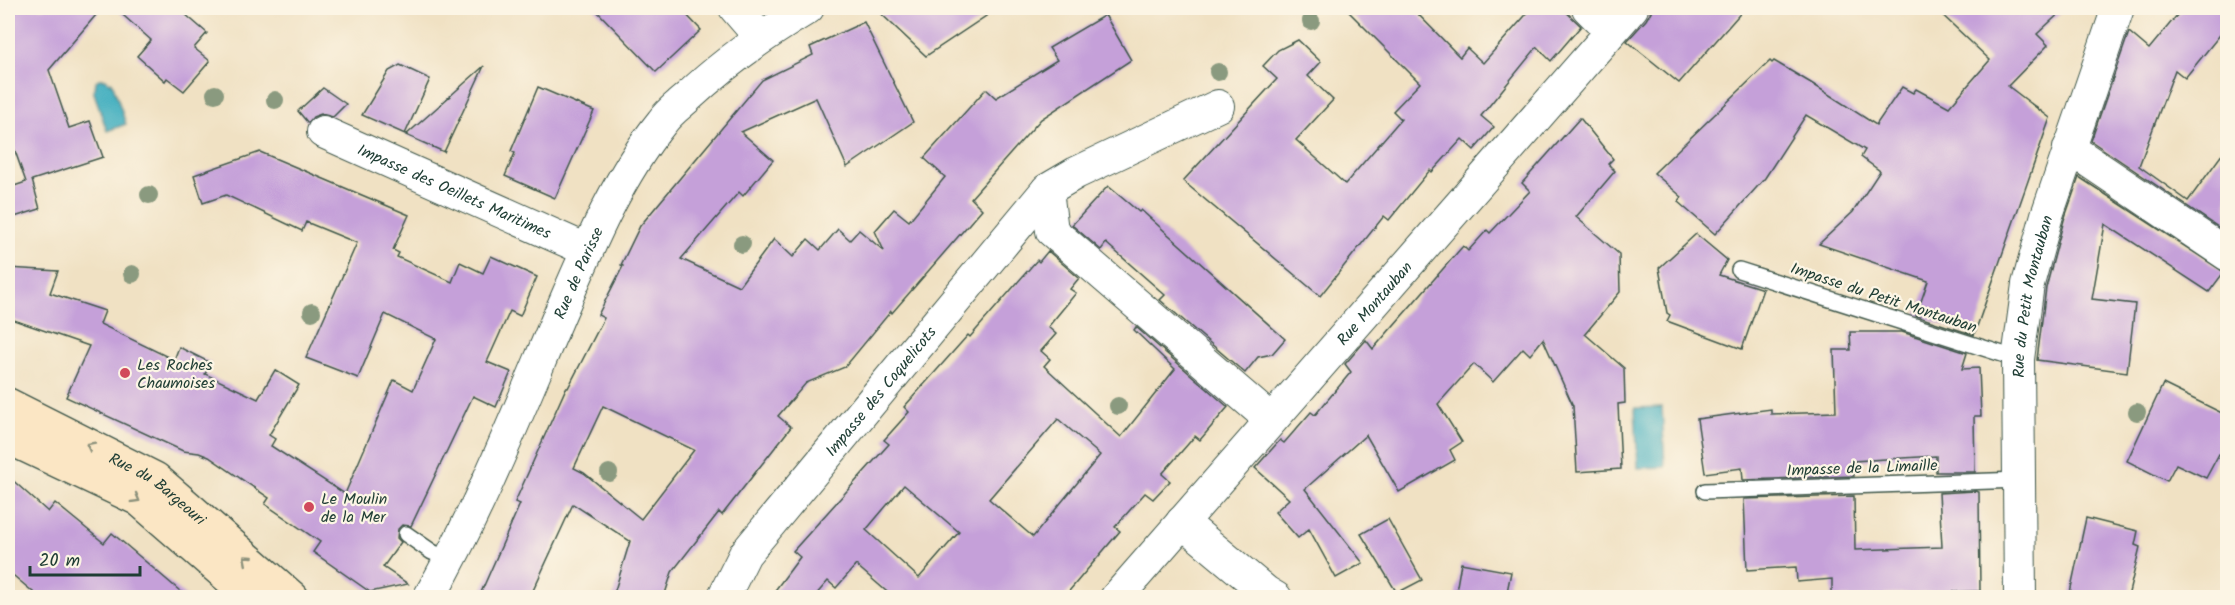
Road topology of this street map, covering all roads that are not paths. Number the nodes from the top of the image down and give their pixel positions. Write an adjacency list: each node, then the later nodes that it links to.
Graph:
1 (735, 8): 7 (street)
2 (808, 8): 7 (street, Rue de Parisse)
3 (1588, 8): 6 (street)
4 (1632, 8): 6 (street, Rue Montauban)
5 (2118, 8): 10 (street, Rue du Petit Montauban)
6 (1611, 31): 17 (street, Rue Montauban)
7 (760, 37): 12 (street, Rue de Parisse)
8 (1218, 106): 11 (street, Impasse des Coquelicots)
9 (323, 132): 12 (street, Impasse des Oeillets Maritimes)
10 (2069, 148): 13 (street); 15 (street, Rue du Petit Montauban)
11 (1047, 190): 17 (street); 27 (street, Impasse des Coquelicots)
12 (587, 250): 23 (street, Rue de Parisse)
13 (2228, 255)
14 (1739, 270): 15 (lane, Impasse du Petit Montauban)
15 (2018, 359): 19 (street, Rue du Petit Montauban)
16 (8, 405): 25 (street, Rue du Bargeouri, one-way to 16)
17 (1271, 420): 21 (street, Rue Montauban)
18 (8, 437): 24 (street, Rue du Bargeouri, one-way to 24)
19 (2020, 480): 20 (lane, Impasse de la Limaille); 30 (street, Rue du Petit Montauban)
20 (1705, 491)
21 (1182, 522): 28 (street, Rue Montauban); 29 (street)
22 (406, 534): 23 (lane)
23 (450, 560): 26 (street, Rue de Parisse)
24 (253, 597)
25 (292, 597)
26 (429, 597)
27 (723, 597)
28 (1116, 597)
29 (1276, 597)
30 (2020, 597)

